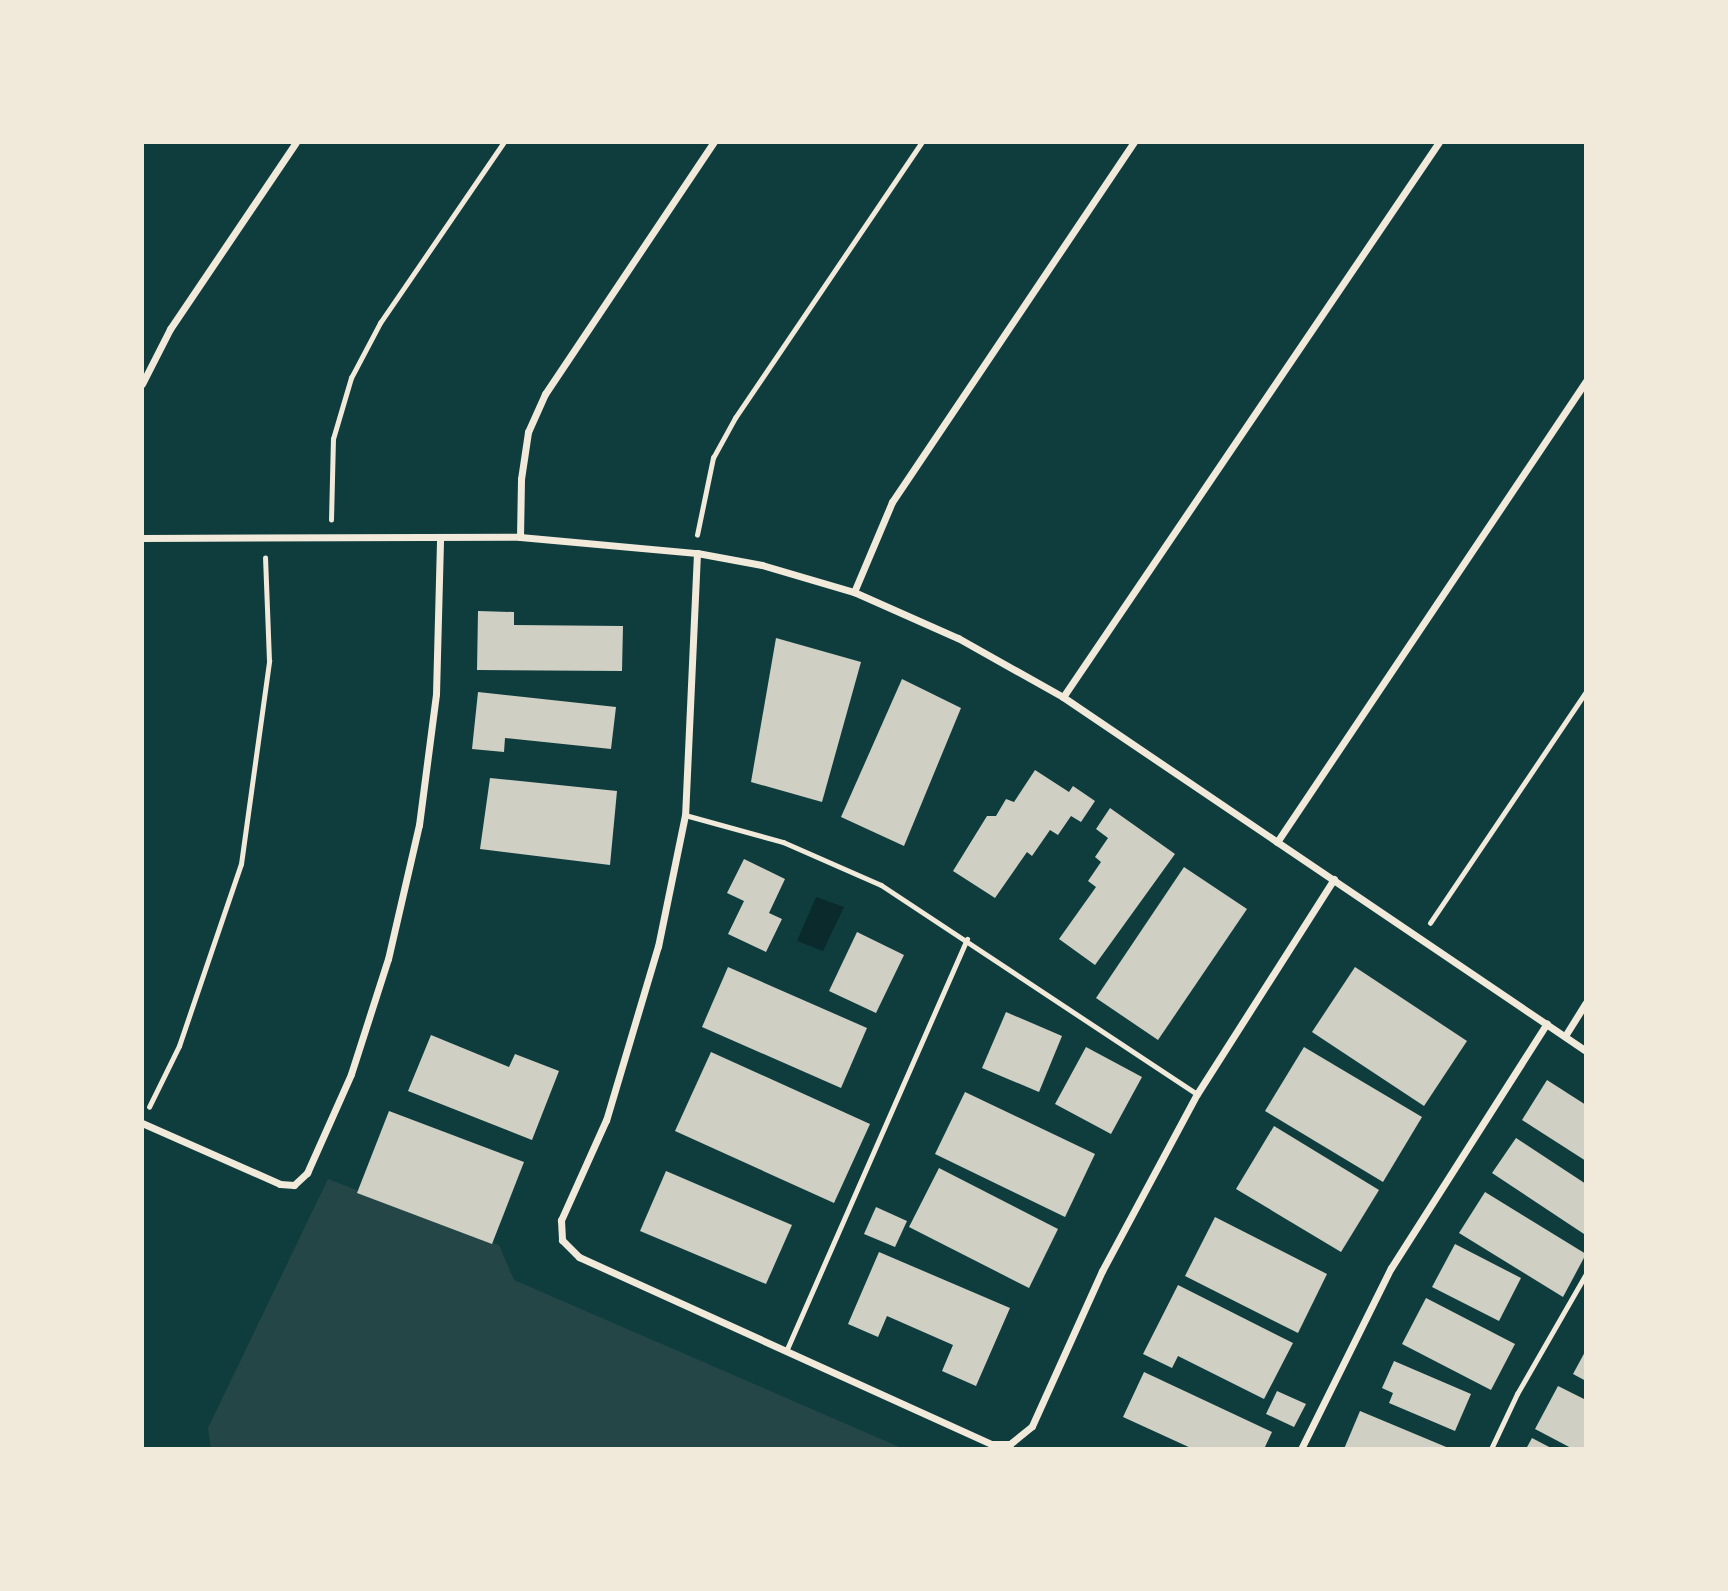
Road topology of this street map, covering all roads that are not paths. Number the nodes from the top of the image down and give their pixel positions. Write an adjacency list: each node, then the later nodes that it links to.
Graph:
1 (296, 142): 6 (street)
2 (714, 142): 7 (street)
3 (1134, 142): 11 (street)
4 (1439, 142): 12 (street)
5 (1586, 381): 14 (street)
6 (142, 384)
7 (520, 537): 9 (street); 10 (street)
8 (142, 538): 9 (street)
9 (440, 538): 22 (street)
10 (697, 553): 11 (street); 13 (street)
11 (853, 592): 12 (street)
12 (1063, 697): 14 (street)
13 (685, 815): 16 (lane); 23 (street)
14 (1277, 842): 15 (street)
15 (1334, 879): 18 (street); 21 (street)
16 (967, 939): 21 (lane); 23 (lane)
17 (1586, 1003): 19 (street)
18 (1547, 1023): 19 (street); 24 (street)
19 (1564, 1036): 20 (street)
20 (1586, 1051)
21 (1197, 1094): 23 (street)
22 (142, 1124)
23 (787, 1349)
24 (1301, 1449)

